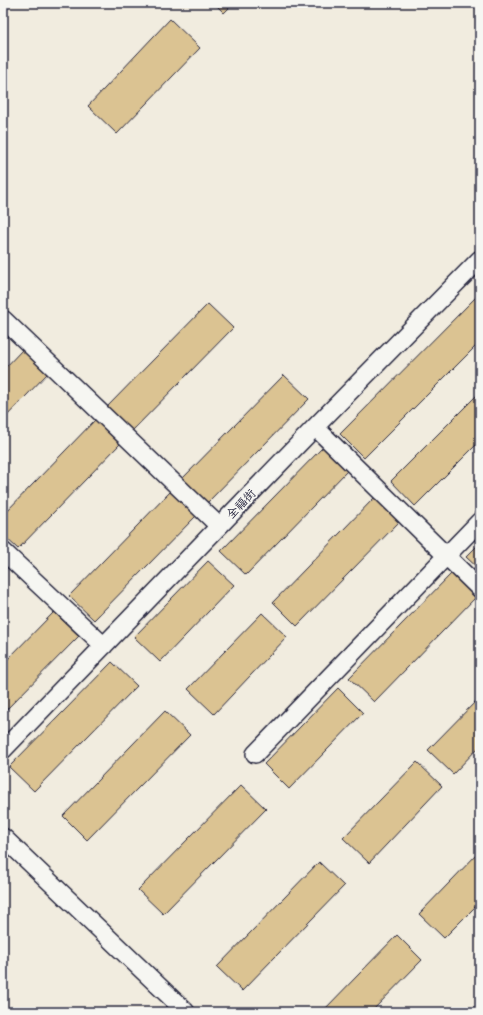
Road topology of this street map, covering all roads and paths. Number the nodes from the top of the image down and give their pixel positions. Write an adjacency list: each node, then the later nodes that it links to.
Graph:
1 (480, 259): 3 (street, 全福街)
2 (3, 319): 5 (street)
3 (315, 426): 5 (street, 全福街); 7 (street)
4 (480, 521): 7 (street)
5 (219, 526): 9 (street, 全福街)
6 (3, 551): 9 (street)
7 (446, 557): 8 (street); 11 (street)
8 (480, 589)
9 (104, 646): 10 (street, 全福街)
10 (3, 750)
11 (255, 754)
12 (3, 837): 13 (street)
13 (186, 1012)

